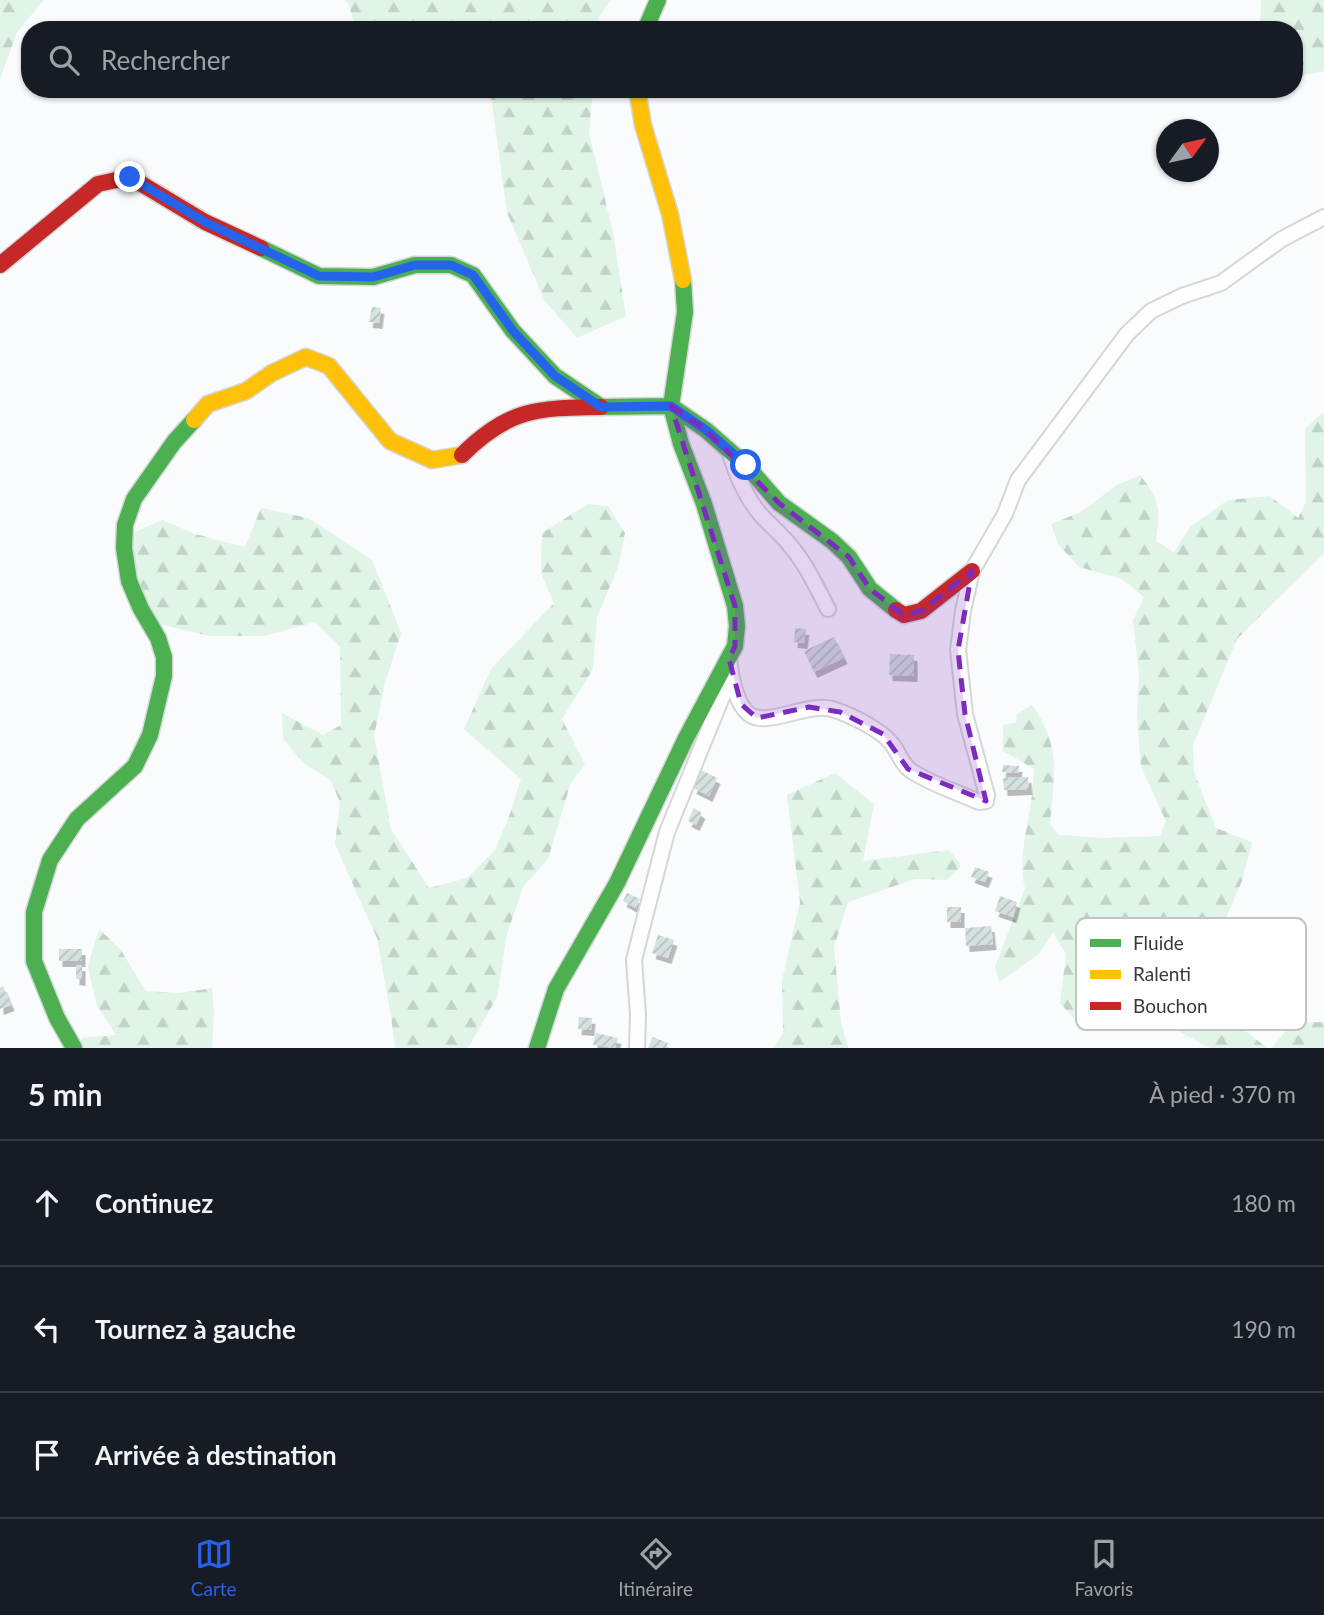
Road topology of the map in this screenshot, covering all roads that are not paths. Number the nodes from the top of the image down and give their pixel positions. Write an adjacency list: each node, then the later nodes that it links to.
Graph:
1 (658, 0): 2 (street)
2 (649, 21)
3 (639, 98): 6 (street)
4 (1324, 217): 9 (street)
5 (0, 265): 7 (street)
6 (671, 406): 7 (street); 8 (street); 11 (street)
7 (601, 407): 12 (street)
8 (729, 450): 9 (street); 10 (street)
9 (972, 571): 11 (street)
10 (828, 609)
11 (730, 667): 13 (street); 14 (street)
12 (74, 1048)
13 (537, 1048)
14 (637, 1048)

